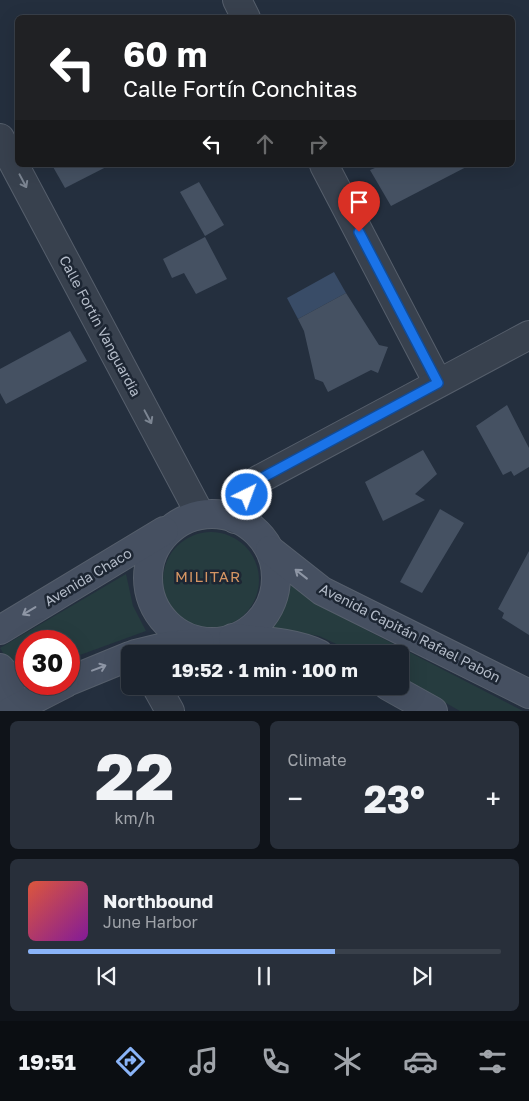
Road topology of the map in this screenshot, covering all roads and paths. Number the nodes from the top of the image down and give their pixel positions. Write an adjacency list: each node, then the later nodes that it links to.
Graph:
1 (237, 0): 2 (street)
2 (244, 15)
3 (0, 138): 7 (street, Calle Fortín Vanguardia, one-way to 7)
4 (325, 167): 6 (street)
5 (529, 335): 6 (street)
6 (438, 383): 8 (street)
7 (188, 519): 8 (main road); 10 (main road, Avenida Chaco, one-way to 10); 11 (main road)
8 (235, 519): 9 (main road)
9 (270, 550): 11 (main road); 17 (main road, Avenida Capitán Rafael Pabón, one-way to 9)
10 (0, 630)
11 (223, 640): 12 (main road); 13 (main road)
12 (177, 645)
13 (283, 645)
14 (121, 660): 16 (main road, one-way to 14)
15 (0, 668): 21 (main road)
16 (80, 676)
17 (529, 694)
18 (42, 695): 22 (main road)
19 (161, 695): 23 (street)
20 (404, 695): 24 (main road)
21 (6, 711)
22 (11, 711)
23 (170, 711)
24 (432, 711)

